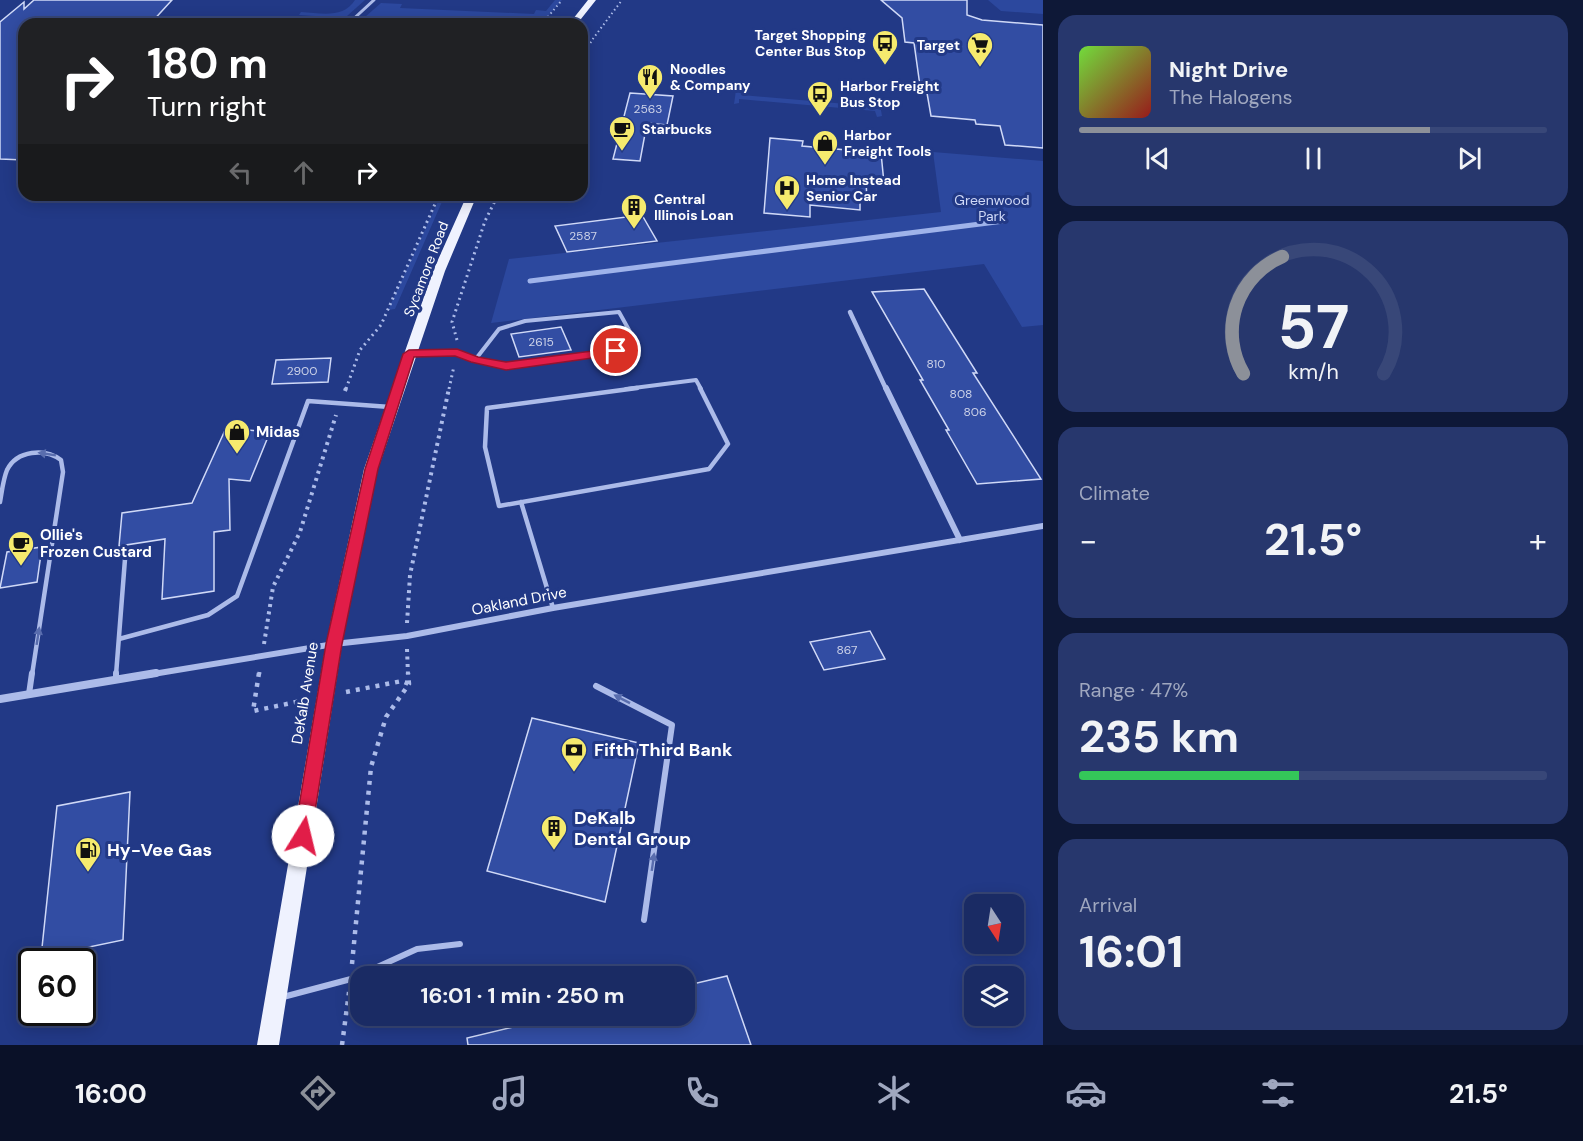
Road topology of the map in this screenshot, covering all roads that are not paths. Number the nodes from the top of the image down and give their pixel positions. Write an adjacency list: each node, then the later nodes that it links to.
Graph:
1 (375, 0): 3 (lane)
2 (592, 0): 4 (main road)
3 (355, 18)
4 (578, 18)
5 (469, 201): 7 (main road, Sycamore Road)
6 (850, 312): 13 (street)
7 (409, 354): 8 (lane); 9 (main road, DeKalb Avenue)
8 (475, 360): 8 (lane)
9 (391, 407): 16 (lane); 17 (main road, DeKalb Avenue)
10 (0, 502): 20 (lane, one-way to 10)
11 (521, 502): 11 (lane); 15 (lane)
12 (1043, 526): 13 (street, Oakland Drive)
13 (960, 540): 15 (street, Oakland Drive)
14 (125, 559): 16 (lane)
15 (553, 608): 17 (street, Oakland Drive)
16 (118, 639): 18 (lane)
17 (334, 644): 18 (street, Oakland Drive); 24 (main road, DeKalb Avenue)
18 (116, 680): 20 (street, Oakland Drive)
19 (596, 686): 22 (lane, one-way to 19)
20 (29, 694): 21 (street, Oakland Drive)
21 (0, 699)
22 (644, 920)
23 (460, 944): 24 (lane)
24 (276, 999): 25 (main road, DeKalb Avenue)
25 (268, 1045)

